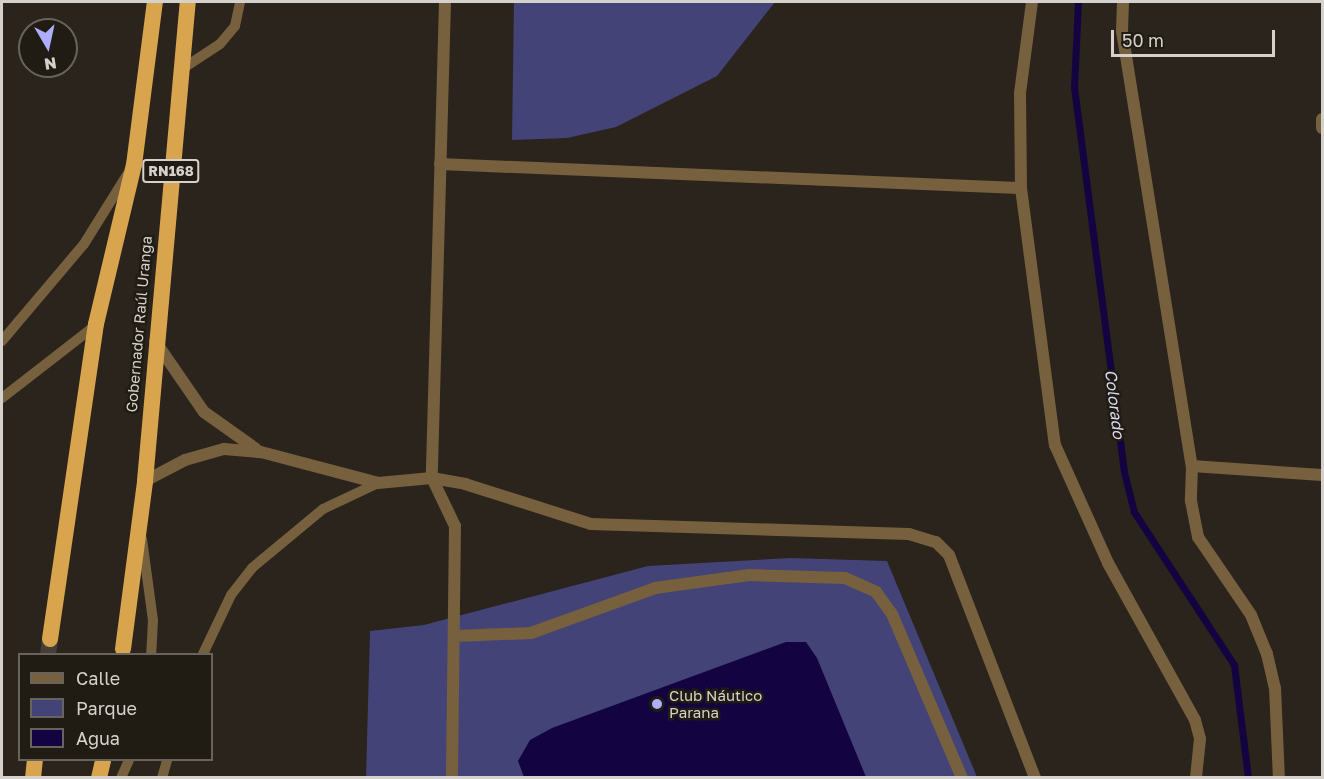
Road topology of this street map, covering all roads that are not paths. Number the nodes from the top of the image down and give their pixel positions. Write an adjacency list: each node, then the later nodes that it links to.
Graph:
1 (155, 2): 11 (highway, Gobernador Raúl Uranga / RN168)
2 (188, 2): 7 (highway, Gobernador Raúl Uranga / RN168)
3 (240, 2): 7 (lane)
4 (445, 2): 10 (street)
5 (1032, 2): 12 (street)
6 (1123, 2): 18 (street)
7 (182, 69): 14 (highway, Gobernador Raúl Uranga / RN168)
8 (1323, 119): 9 (street)
9 (1323, 128)
10 (440, 164): 12 (street); 20 (street)
11 (134, 165): 13 (highway, Gobernador Raúl Uranga / RN168); 15 (lane)
12 (1021, 188): 40 (street)
13 (96, 324): 16 (lane); 25 (highway, Gobernador Raúl Uranga / RN168)
14 (154, 340): 17 (street); 21 (highway, Gobernador Raúl Uranga / RN168)
15 (2, 341)
16 (2, 398)
17 (261, 452): 21 (street); 22 (street)
18 (1192, 466): 19 (street); 41 (street)
19 (1323, 475)
20 (432, 478): 22 (street); 24 (street); 39 (street)
21 (144, 481): 23 (highway, Gobernador Raúl Uranga / RN168)
22 (378, 483): 28 (lane)
23 (140, 525): 26 (highway, Gobernador Raúl Uranga / RN168); 27 (lane)
24 (454, 636): 37 (street); 38 (street)
25 (50, 639)
26 (123, 649)
27 (151, 653)
28 (203, 653)
29 (35, 761): 33 (highway)
30 (103, 761): 34 (highway)
31 (128, 761): 35 (lane)
32 (166, 761): 36 (lane)
33 (33, 777)
34 (99, 777)
35 (121, 777)
36 (162, 777)
37 (452, 777)
38 (962, 777)
39 (1035, 777)
40 (1196, 777)
41 (1280, 777)

